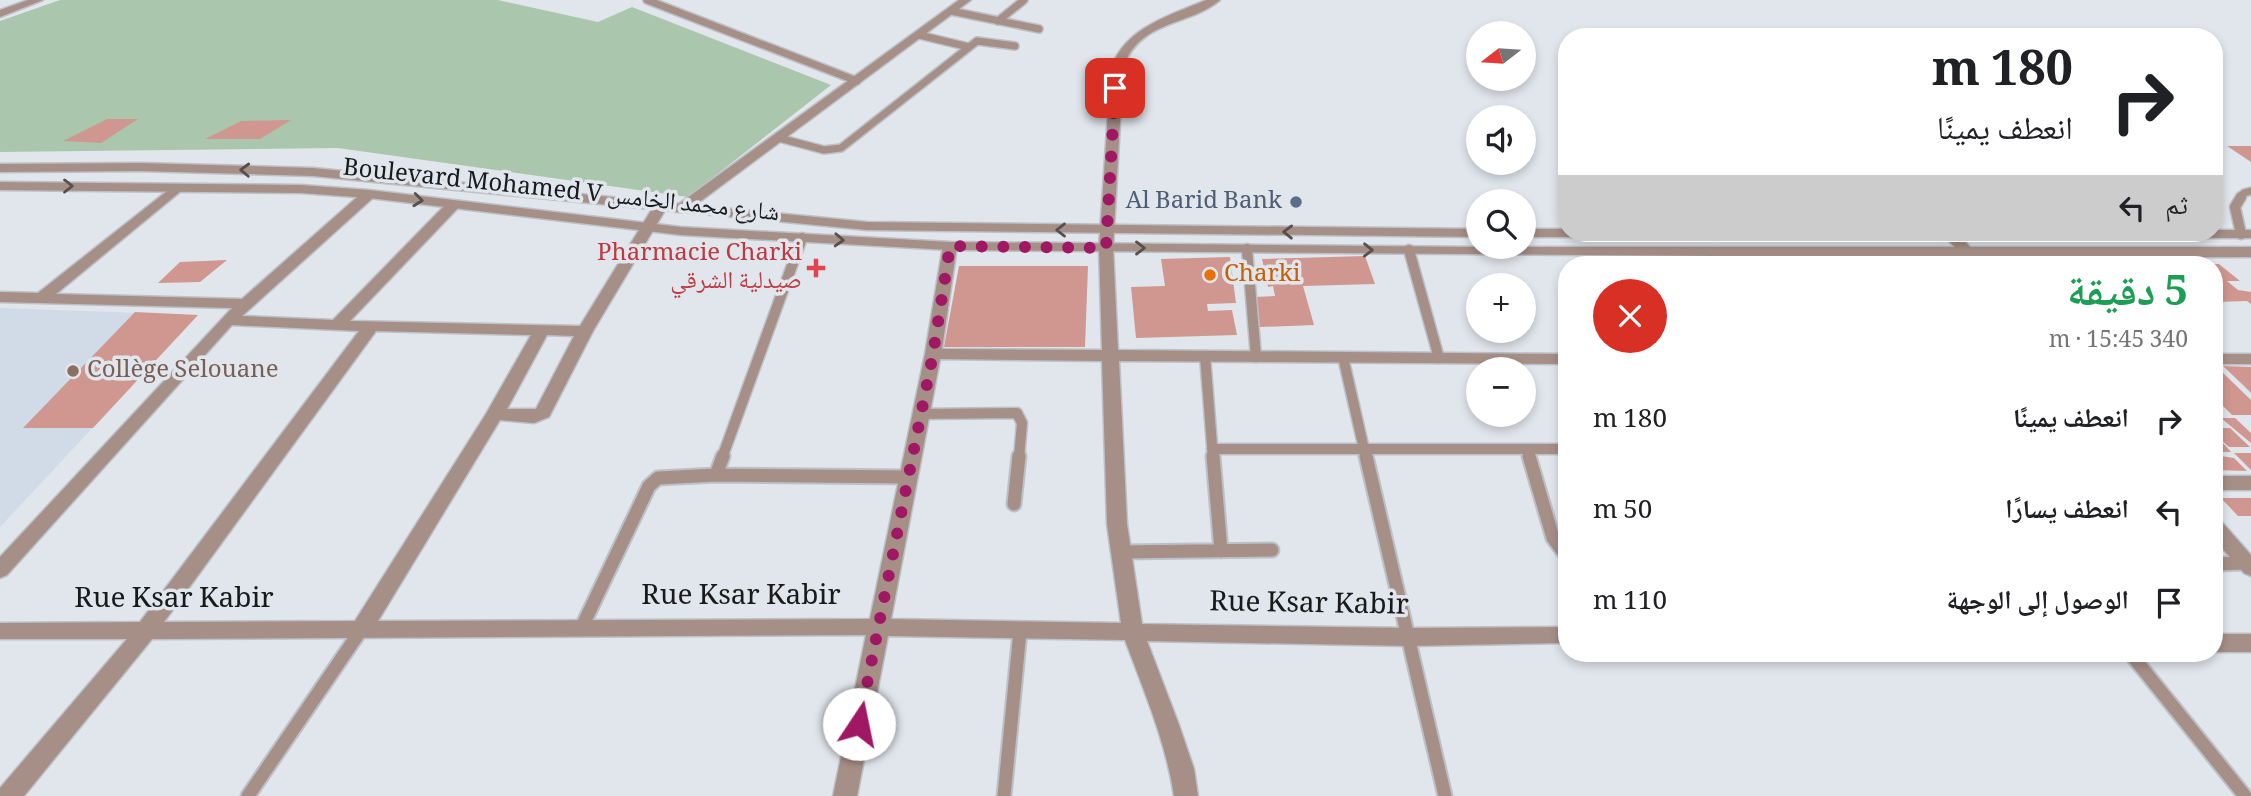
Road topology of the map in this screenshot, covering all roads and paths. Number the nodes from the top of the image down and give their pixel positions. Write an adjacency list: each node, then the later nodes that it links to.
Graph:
1 (38, 0): 7 (street)
2 (647, 0): 13 (lane)
3 (966, 0): 6 (street)
4 (1024, 0): 8 (lane)
5 (1216, 0): 24 (street)
6 (951, 11): 8 (lane); 10 (street)
7 (0, 14)
8 (998, 21): 9 (lane)
9 (1039, 29)
10 (919, 35): 12 (lane); 13 (street)
11 (1015, 46): 12 (lane)
12 (969, 47): 14 (lane)
13 (858, 81): 14 (street)
14 (779, 138): 22 (street)
15 (0, 168): 21 (street, Boulevard Mohamed V شارع محمد الخامس, one-way to 15)
16 (0, 186): 17 (street, Boulevard Mohamed V شارع محمد الخامس, one-way to 17)
17 (176, 188): 19 (street, Boulevard Mohamed V شارع محمد الخامس); 41 (street)
18 (2251, 191): 29 (lane)
19 (369, 194): 20 (street, Boulevard Mohamed V شارع محمد الخامس, one-way to 20); 42 (street)
20 (454, 204): 23 (street, Boulevard Mohamed V شارع محمد الخامس); 44 (street)
21 (660, 207): 22 (street, Boulevard Mohamed V شارع محمد الخامس); 23 (street)
22 (681, 209): 24 (street, Boulevard Mohamed V شارع محمد الخامس, one-way to 22)
23 (646, 227): 30 (street, Boulevard Mohamed V شارع محمد الخامس); 47 (street)
24 (1109, 229): 25 (street, Boulevard Mohamed V شارع محمد الخامس, one-way to 24); 33 (street)
25 (1466, 233)
26 (1536, 233): 27 (street)
27 (1558, 233)
28 (2223, 234): 29 (street)
29 (2246, 234)
30 (802, 238): 32 (street, Boulevard Mohamed V شارع محمد الخامس, one-way to 32); 63 (lane)
31 (1958, 242): 38 (street)
32 (950, 246): 33 (street, Boulevard Mohamed V شارع محمد الخامس); 48 (street)
33 (1106, 248): 34 (street, Boulevard Mohamed V شارع محمد الخامس, one-way to 34); 49 (street)
34 (1247, 249): 35 (street, Boulevard Mohamed V شارع محمد الخامس, one-way to 35); 51 (lane)
35 (1409, 250): 37 (street, Boulevard Mohamed V شارع محمد الخامس); 53 (lane)
36 (2251, 252): 39 (street, Boulevard Mohamed V شارع محمد الخامس)
37 (1640, 256)
38 (1971, 256)
39 (2093, 256)
40 (0, 297): 41 (street)
41 (43, 297): 42 (street)
42 (245, 303): 43 (street)
43 (228, 320): 44 (street); 75 (street)
44 (337, 325): 45 (street)
45 (371, 326): 46 (street); 81 (street)
46 (542, 329): 47 (street); 57 (street)
47 (585, 331): 57 (street)
48 (933, 354): 49 (street); 58 (street)
49 (1112, 356): 50 (street); 72 (street)
50 (1205, 356): 51 (street); 59 (lane)
51 (1256, 357): 52 (street)
52 (1343, 357): 53 (street); 61 (lane)
53 (1439, 358): 54 (street)
54 (1558, 359)
55 (2223, 359): 56 (street)
56 (2251, 359)
57 (495, 414): 78 (street)
58 (922, 414): 64 (street); 67 (lane)
59 (1212, 449): 61 (lane); 71 (lane)
60 (1558, 449): 62 (lane)
61 (1364, 450): 62 (lane); 84 (lane)
62 (1527, 450): 69 (lane)
63 (716, 475): 64 (lane); 77 (lane)
64 (909, 477): 76 (street)
65 (2223, 483): 66 (street)
66 (2251, 483)
67 (1014, 504)
68 (2223, 537): 74 (street)
69 (1558, 545)
70 (1272, 550): 71 (lane)
71 (1221, 551): 72 (lane)
72 (1121, 552): 82 (street)
73 (2223, 565): 74 (lane)
74 (2248, 566)
75 (0, 570)
76 (878, 627): 77 (street, Rue Ksar Kabir); 80 (street, Rue Ksar Kabir); 90 (street)
77 (581, 628): 78 (street, Rue Ksar Kabir)
78 (361, 630): 81 (street, Rue Ksar Kabir); 89 (lane)
79 (0, 631): 81 (street, Rue Ksar Kabir)
80 (1020, 631): 82 (street, Rue Ksar Kabir); 91 (lane)
81 (145, 632): 88 (street)
82 (1133, 632): 84 (street, Rue Ksar Kabir); 92 (street)
83 (1558, 635): 84 (street, Rue Ksar Kabir)
84 (1409, 638): 93 (lane)
85 (2223, 643): 86 (street)
86 (2251, 643)
87 (2137, 662): 94 (lane)
88 (9, 796)
89 (248, 796)
90 (845, 796)
91 (1004, 796)
92 (1186, 796)
93 (1445, 796)
94 (2245, 796)

